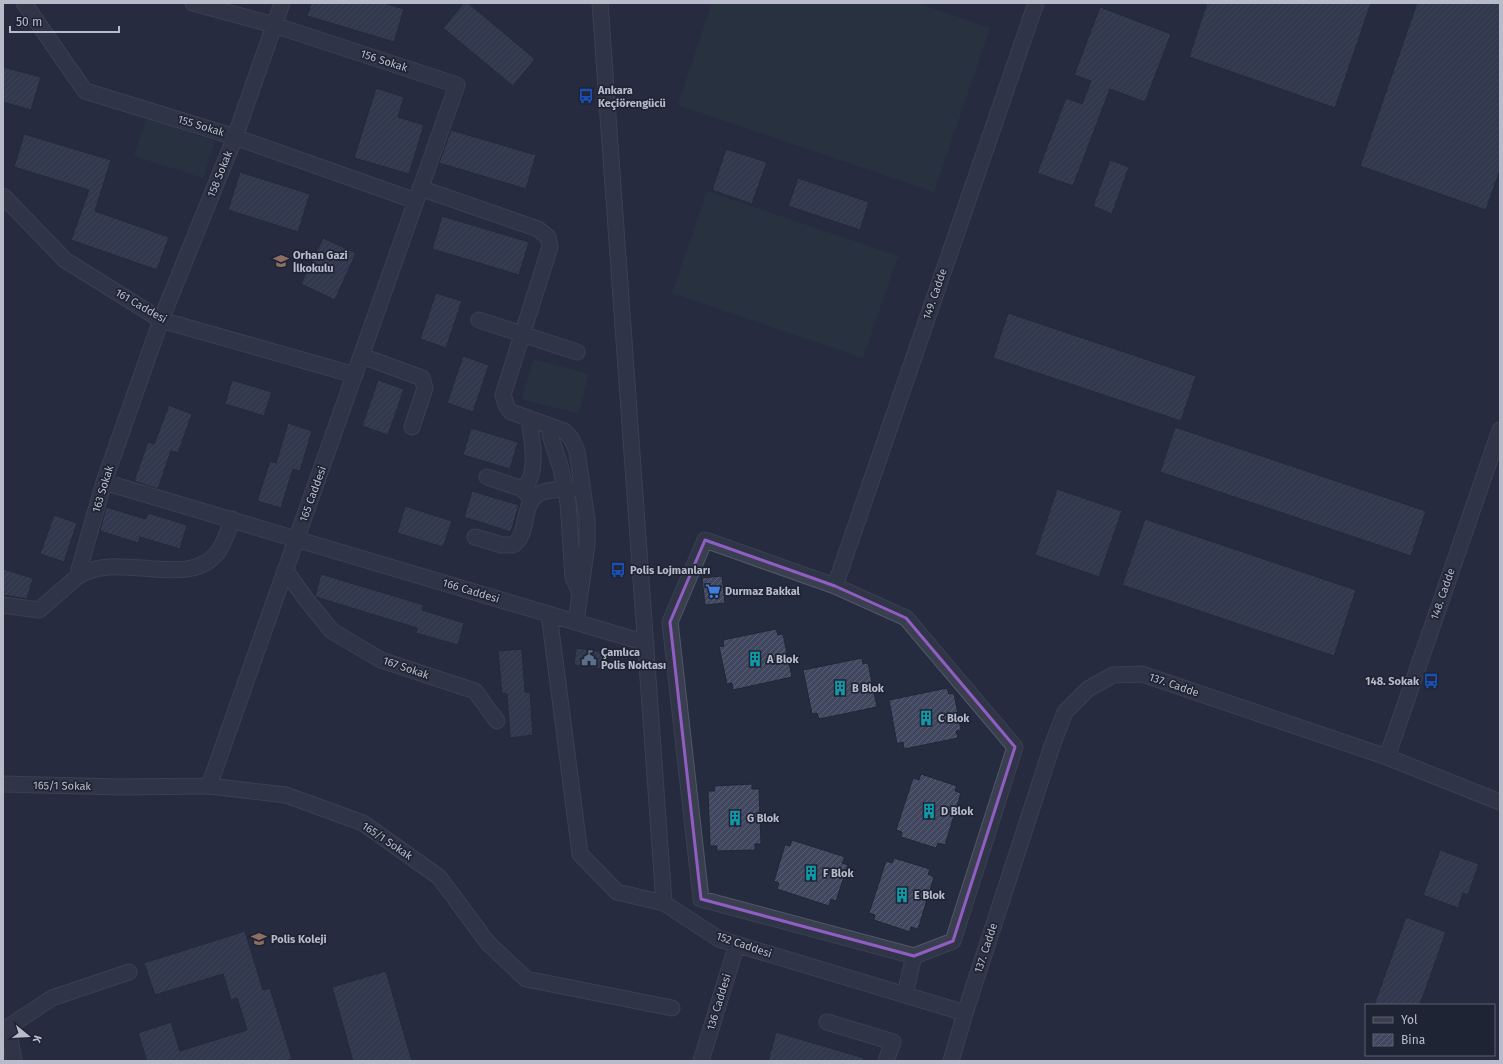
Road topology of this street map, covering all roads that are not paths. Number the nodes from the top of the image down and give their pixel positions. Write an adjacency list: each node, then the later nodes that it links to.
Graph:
1 (24, 3): 7 (street, 155 Sokak)
2 (193, 3): 6 (street, 156 Sokak)
3 (282, 3): 6 (street, 158 Sokak)
4 (600, 3): 35 (street)
5 (1036, 3): 30 (street, 149. Cadde)
6 (274, 25): 7 (street, 158 Sokak); 8 (street, 156 Sokak)
7 (235, 137): 8 (street, 155 Sokak); 10 (street, 158 Sokak)
8 (418, 195): 12 (street, 155 Sokak); 14 (street, 165 Caddesi)
9 (3, 196): 10 (street, 161 Caddesi)
10 (161, 320): 15 (street, 161 Caddesi); 21 (street, 163 Sokak)
11 (479, 320): 12 (street)
12 (522, 334): 13 (street); 16 (street, 155 Sokak)
13 (577, 352)
14 (362, 356): 15 (street, 165 Caddesi); 18 (street)
15 (355, 375): 26 (street, 165 Caddesi)
16 (529, 419): 17 (street, 155 Sokak); 24 (street)
17 (551, 426): 22 (street, 155 Sokak); 23 (street)
18 (412, 427)
19 (1500, 430): 37 (street, 148. Cadde)
20 (487, 477): 24 (street)
21 (104, 482): 25 (street, 166 Caddesi); 29 (street, 163 Sokak)
22 (583, 487): 23 (street); 31 (street, 155 Sokak)
23 (566, 489): 24 (street); 31 (street)
24 (528, 495): 27 (street)
25 (232, 520): 26 (street, 166 Caddesi); 29 (street)
26 (297, 538): 28 (street, 165 Caddesi); 33 (street, 166 Caddesi)
27 (475, 538)
28 (286, 571): 36 (street, 167 Sokak); 39 (street, 165 Caddesi)
29 (77, 577): 32 (street)
30 (835, 586): 43 (street); 43 (street)
31 (580, 592): 34 (street, 155 Sokak)
32 (3, 605)
33 (549, 614): 34 (street, 166 Caddesi); 41 (street)
34 (576, 622): 35 (street, 166 Caddesi)
35 (646, 644): 41 (street)
36 (497, 721)
37 (1387, 757): 40 (street, 137. Cadde); 47 (street, 137. Cadde)
38 (3, 784): 39 (street, 165/1 Sokak)
39 (209, 786): 46 (street, 165/1 Sokak)
40 (1500, 802)
41 (664, 903): 42 (street, 152 Caddesi)
42 (737, 944): 45 (street, 152 Caddesi); 50 (street, 136 Caddesi)
43 (914, 956): 45 (street)
44 (129, 972): 49 (street)
45 (905, 994): 47 (street, 152 Caddesi)
46 (672, 1008)
47 (965, 1013): 52 (street, 137. Cadde)
48 (827, 1022): 51 (street)
49 (14, 1061)
50 (701, 1061)
51 (886, 1061)
52 (951, 1061)

